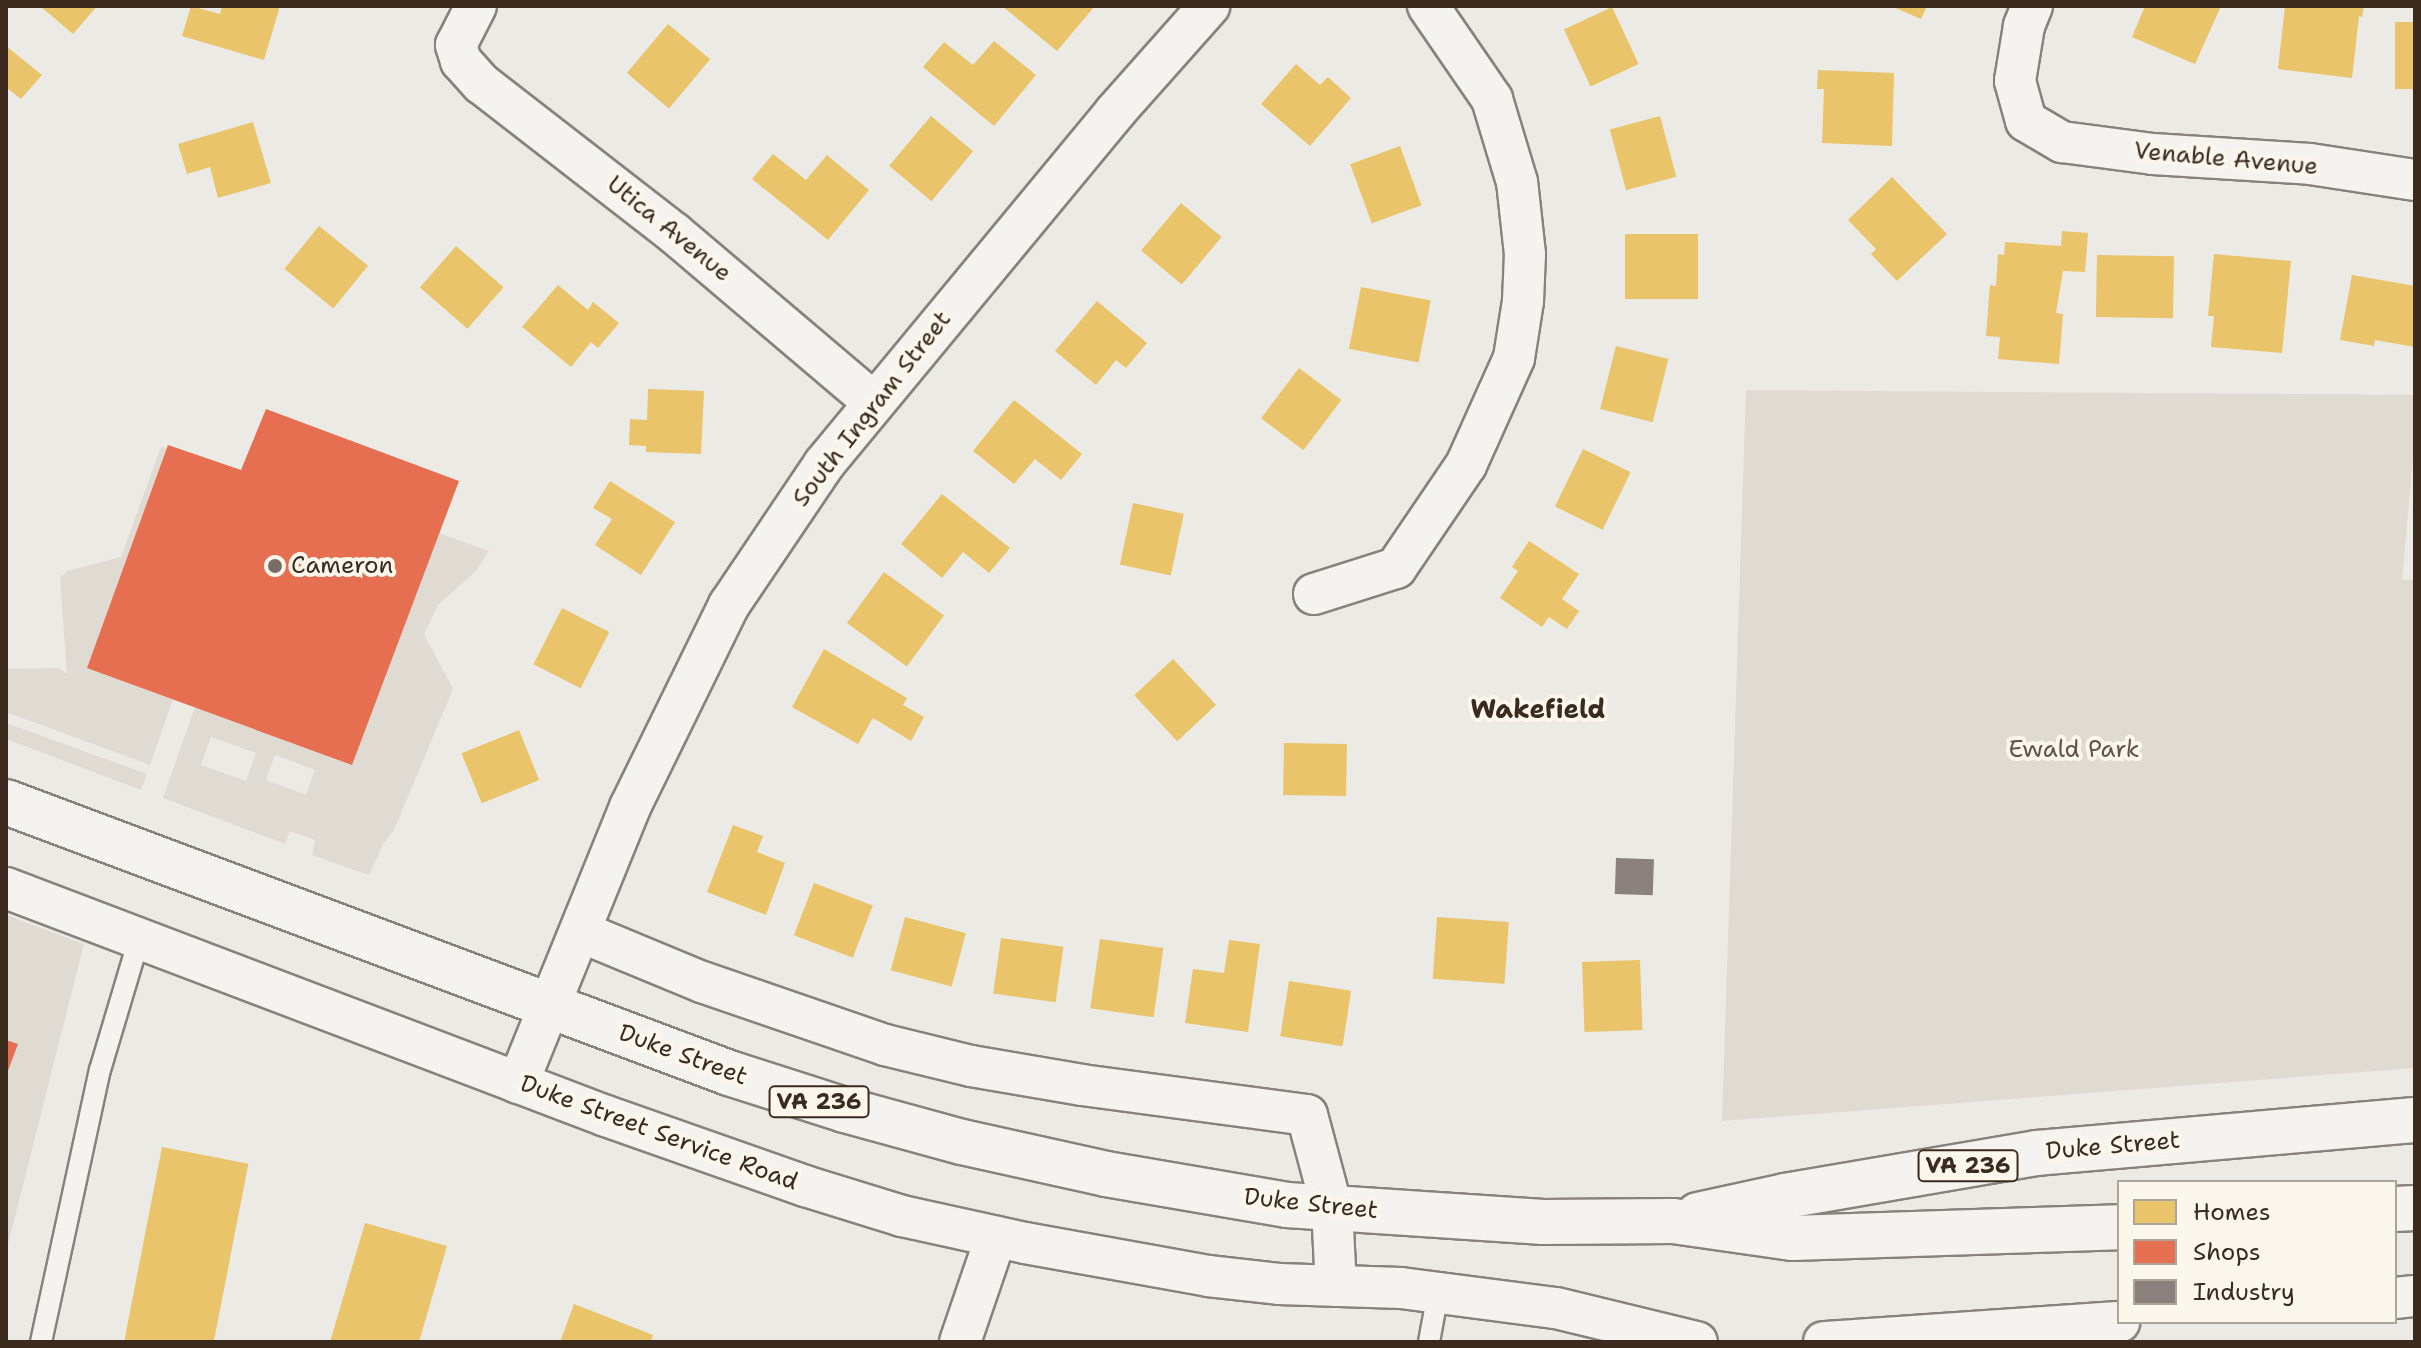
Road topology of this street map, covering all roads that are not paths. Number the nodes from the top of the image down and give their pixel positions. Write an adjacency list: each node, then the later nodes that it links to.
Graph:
1 (476, 6): 6 (street, Utica Avenue)
2 (1209, 6): 6 (street, South Ingram Street)
3 (1428, 6): 7 (street)
4 (2032, 6): 5 (street, Venable Avenue)
5 (2415, 180)
6 (873, 402): 10 (street, South Ingram Street)
7 (1314, 594)
8 (6, 802): 12 (main road, Duke Street / VA 236)
9 (6, 888): 11 (street, Duke Street Service Road)
10 (581, 932): 12 (street, South Ingram Street); 15 (street)
11 (139, 939): 13 (street, Duke Street Service Road); 23 (lane)
12 (552, 1006): 13 (street, South Ingram Street); 15 (main road, Duke Street / VA 236)
13 (518, 1083): 18 (street, Duke Street Service Road)
14 (2415, 1120): 16 (main road, Duke Street / VA 236)
15 (1332, 1208): 16 (main road, Duke Street / VA 236); 19 (street)
16 (1673, 1221): 17 (main road, Duke Street / VA 236)
17 (2117, 1227)
18 (996, 1237): 19 (street, Duke Street Service Road); 24 (street)
19 (1336, 1286): 20 (street, Duke Street Service Road)
20 (1438, 1293): 22 (street, Duke Street Service Road); 25 (lane)
21 (2117, 1322): 27 (street)
22 (1589, 1330): 26 (street, Duke Street Service Road)
23 (41, 1342)
24 (960, 1342)
25 (1429, 1342)
26 (1697, 1342)
27 (1824, 1342)

